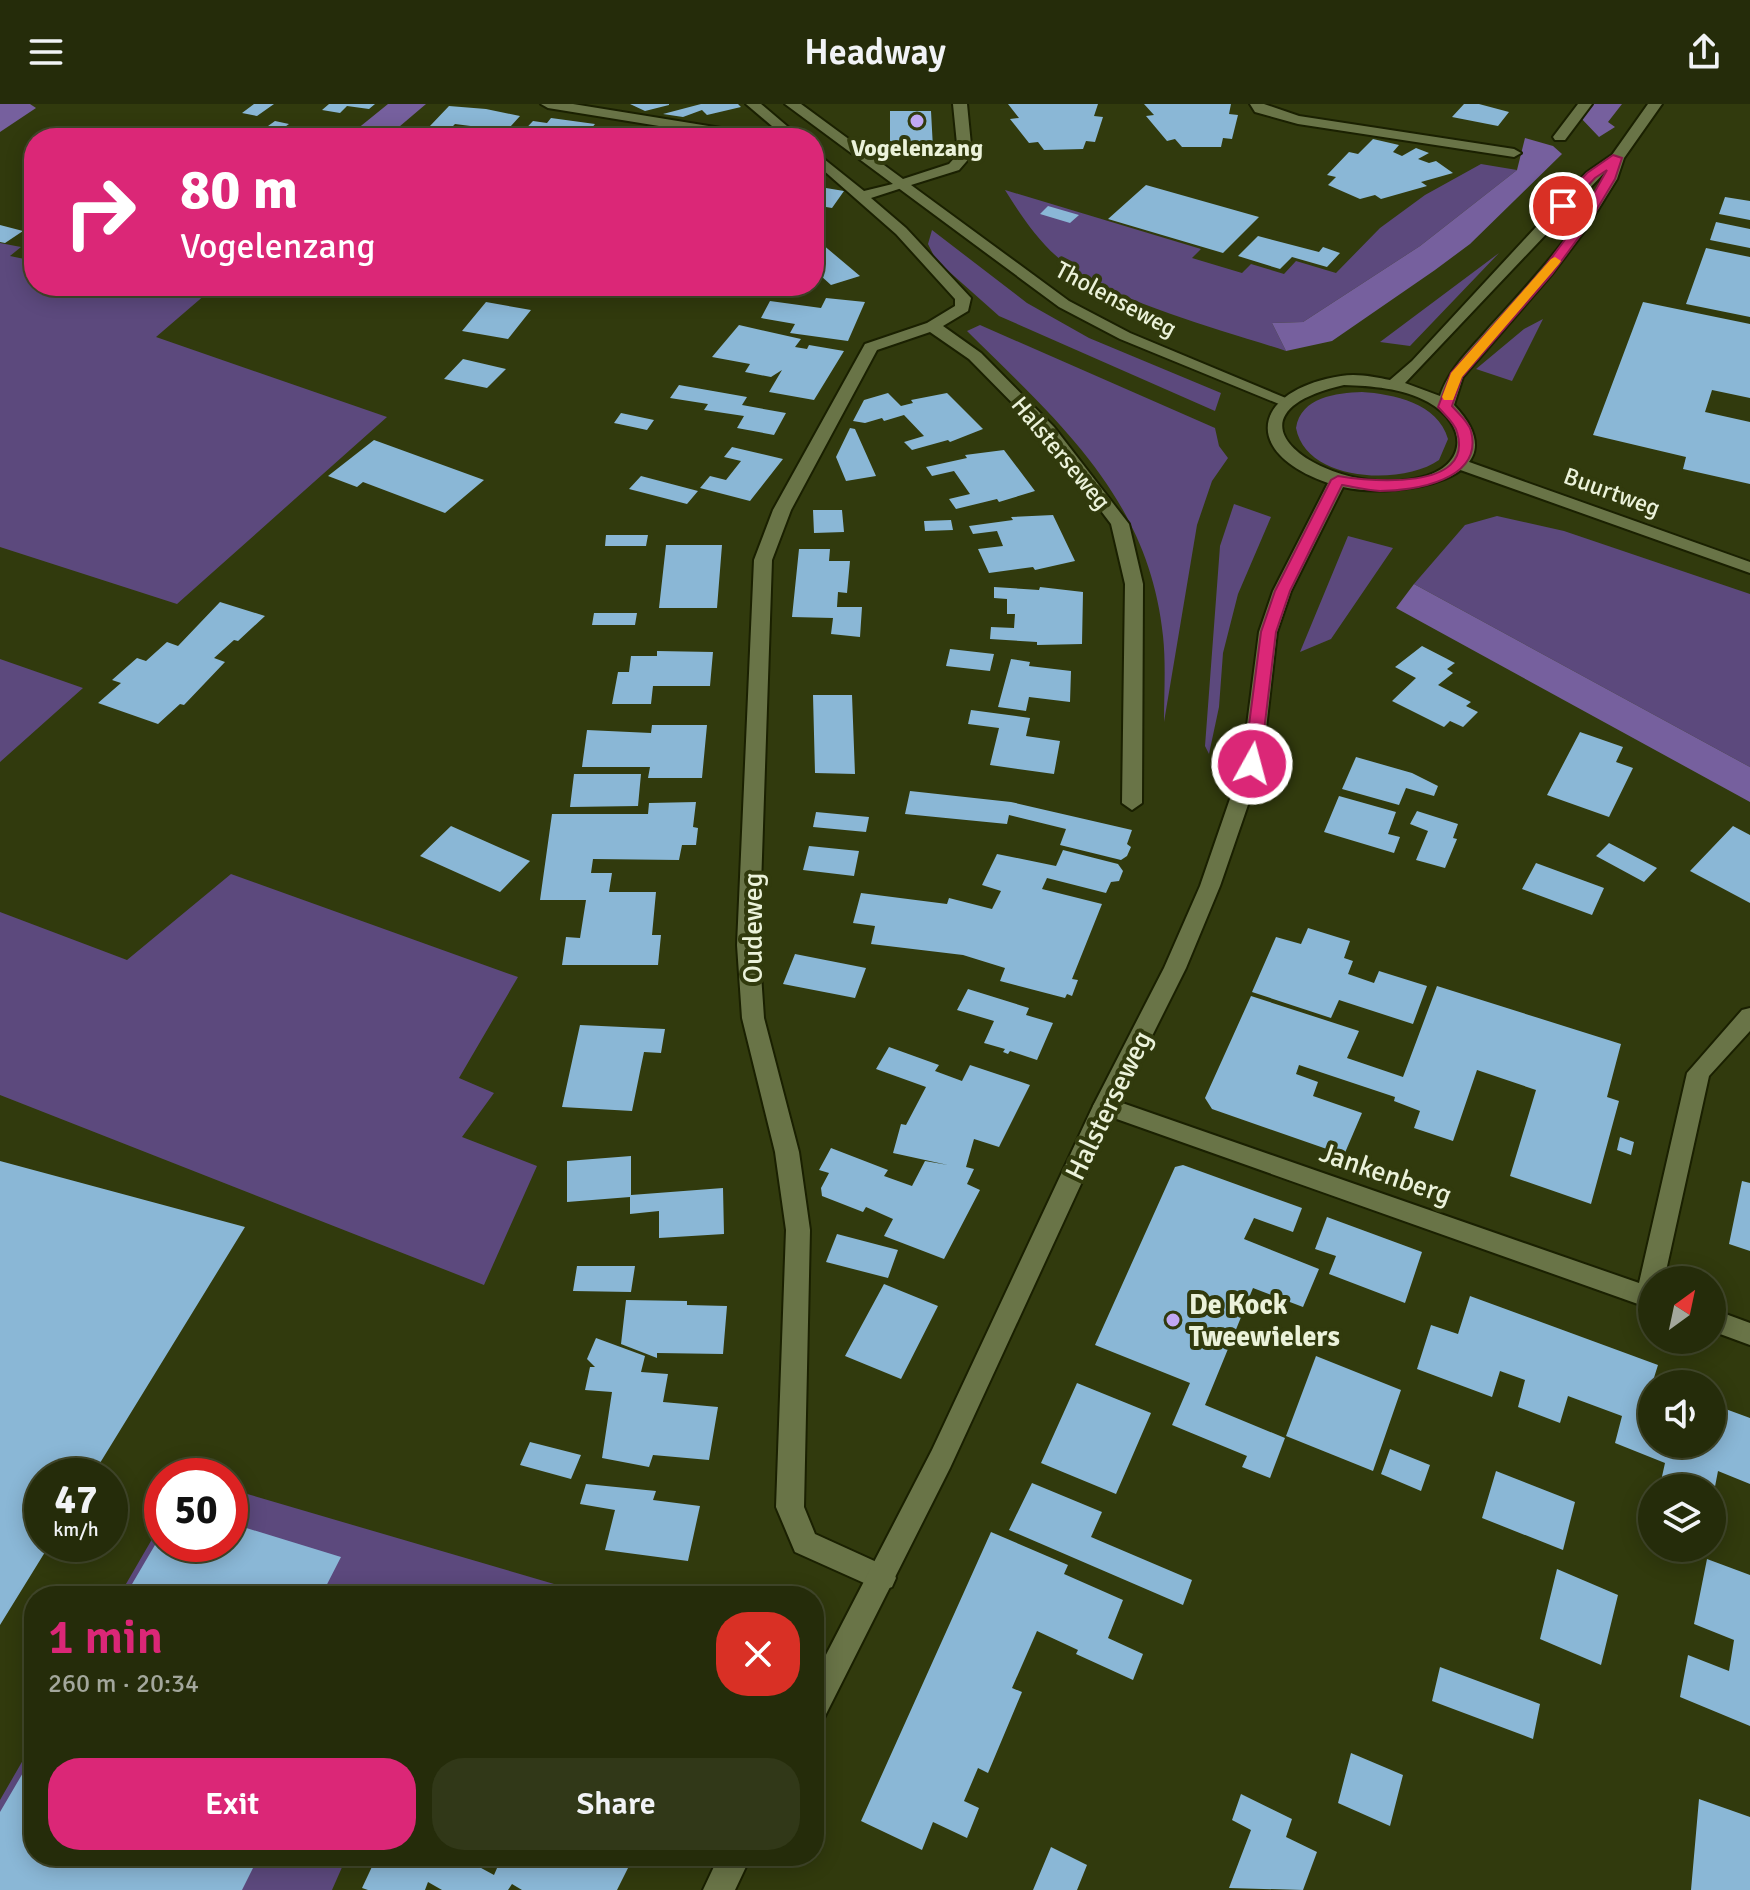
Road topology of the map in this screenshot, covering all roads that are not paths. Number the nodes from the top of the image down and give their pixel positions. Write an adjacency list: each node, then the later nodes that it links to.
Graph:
1 (548, 104): 8 (street)
2 (753, 104): 9 (street)
3 (792, 104): 14 (street, Tholenseweg)
4 (960, 104): 14 (street)
5 (1257, 104): 11 (street)
6 (1585, 104): 10 (street)
7 (1655, 104): 12 (street)
8 (696, 128)
9 (782, 128)
10 (1560, 137)
11 (1514, 153)
12 (1617, 158): 17 (street); 19 (street)
13 (824, 164): 15 (street)
14 (900, 184): 15 (street); 18 (street, Tholenseweg)
15 (862, 196): 16 (street, Oudeweg)
16 (932, 326): 23 (street, Halsterseweg); 30 (street, Oudeweg)
17 (1395, 384): 18 (street); 19 (street)
18 (1285, 401): 21 (street)
19 (1445, 407): 20 (street)
20 (1458, 463): 21 (street); 22 (street, Buurtweg)
21 (1338, 480): 25 (street, Halsterseweg)
22 (1750, 568)
23 (1132, 803)
24 (1750, 1016): 26 (street, Jankenberg)
25 (1105, 1106): 27 (street, Jankenberg); 30 (street, Halsterseweg)
26 (1657, 1266)
27 (1638, 1293)
28 (1726, 1325): 29 (street)
29 (1750, 1334)
30 (882, 1578): 31 (street, Halsterseweg)
31 (824, 1689)
32 (731, 1866): 33 (street)
33 (718, 1890)

